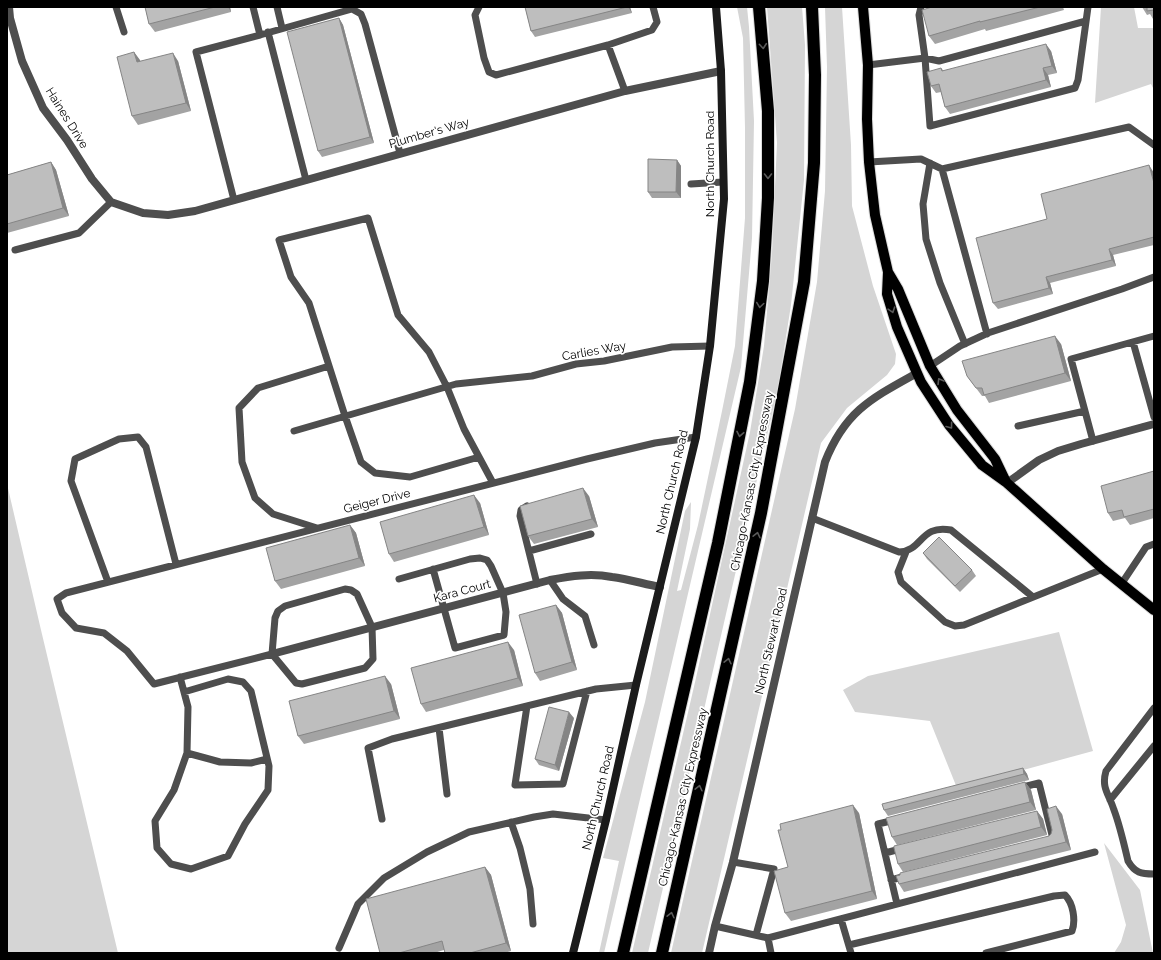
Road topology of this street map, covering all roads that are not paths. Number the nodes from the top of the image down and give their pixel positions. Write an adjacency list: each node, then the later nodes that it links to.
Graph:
1 (9, 7): 32 (street, Haines Drive)
2 (116, 7): 15 (lane)
3 (253, 7): 17 (lane)
4 (277, 7): 14 (lane)
5 (479, 7): 18 (lane)
6 (653, 7): 18 (lane)
7 (716, 7): 21 (main road, North Church Road)
8 (760, 7): 115 (highway, Chicago-Kansas City Expressway, one-way to 115)
9 (812, 7): 116 (highway, Chicago-Kansas City Expressway, one-way to 9)
10 (863, 7): 20 (main road)
11 (921, 7): 19 (lane)
12 (1088, 7): 13 (lane)
13 (1086, 21): 19 (lane); 19 (lane)
14 (282, 28): 16 (lane); 24 (lane)
15 (124, 32)
16 (268, 32): 17 (lane); 28 (lane)
17 (260, 35): 31 (lane)
18 (608, 45): 22 (lane)
19 (925, 58): 20 (lane)
20 (868, 65): 25 (main road)
21 (721, 70): 22 (street, Plumber's Way); 29 (main road, North Church Road)
22 (625, 90): 24 (street, Plumber's Way)
23 (1154, 145): 27 (lane)
24 (400, 154): 28 (street, Plumber's Way)
25 (869, 162): 26 (lane); 34 (main road)
26 (930, 163): 27 (lane); 39 (lane)
27 (942, 169): 36 (lane)
28 (306, 180): 31 (street, Plumber's Way)
29 (723, 182): 30 (lane); 40 (main road, North Church Road)
30 (691, 184)
31 (234, 200): 32 (street, Plumber's Way)
32 (111, 202): 33 (lane)
33 (15, 250)
34 (888, 272): 42 (main road); 43 (main road, one-way to 43)
35 (1154, 277): 36 (lane)
36 (987, 334): 39 (lane)
37 (1154, 336): 38 (lane)
38 (1133, 342): 45 (lane); 47 (lane)
39 (965, 344): 42 (lane)
40 (710, 346): 44 (lane, Carlies Way); 51 (main road, North Church Road)
41 (329, 366): 44 (lane); 46 (lane); 58 (lane)
42 (930, 366): 55 (main road, one-way to 42)
43 (917, 373): 55 (main road, one-way to 55); 57 (street, North Stewart Road)
44 (447, 387): 46 (lane, Carlies Way); 53 (lane)
45 (1085, 412): 49 (lane); 52 (lane)
46 (345, 416): 50 (lane, Carlies Way); 53 (lane)
47 (1154, 417)
48 (1154, 424): 52 (street)
49 (1018, 426)
50 (294, 431)
51 (696, 437): 54 (lane, Geiger Drive); 71 (main road, North Church Road)
52 (1093, 441): 55 (street)
53 (479, 457): 54 (lane)
54 (493, 483): 58 (lane, Geiger Drive)
55 (1007, 483): 65 (main road)
56 (532, 505): 61 (lane)
57 (812, 518): 62 (lane); 102 (street, North Stewart Road)
58 (318, 528): 63 (lane, Geiger Drive)
59 (591, 534): 61 (lane)
60 (1154, 544): 70 (lane)
61 (529, 551): 69 (lane)
62 (906, 552): 73 (lane); 73 (lane)
63 (176, 564): 68 (lane, Geiger Drive); 68 (lane)
64 (433, 569): 66 (lane); 72 (lane); 74 (lane)
65 (1104, 569): 70 (main road); 73 (lane)
66 (399, 579)
67 (550, 580): 69 (street, Kara Court); 71 (street, Kara Court); 77 (lane)
68 (108, 582): 79 (lane, Geiger Drive)
69 (538, 584): 72 (street, Kara Court)
70 (1122, 584): 75 (main road)
71 (660, 587): 80 (main road, North Church Road)
72 (503, 593): 74 (street, Kara Court); 74 (lane)
73 (1033, 598)
74 (444, 608): 76 (street, Kara Court)
75 (1154, 610)
76 (372, 628): 78 (street, Kara Court); 78 (lane); 78 (lane)
77 (594, 645)
78 (272, 654): 79 (lane)
79 (180, 677): 82 (lane)
80 (636, 685): 81 (lane); 96 (main road, North Church Road)
81 (587, 691): 83 (lane); 83 (lane)
82 (184, 692): 87 (lane); 88 (lane)
83 (527, 706): 85 (lane)
84 (1154, 708): 91 (lane)
85 (439, 728): 90 (lane); 94 (lane)
86 (1154, 746): 91 (lane)
87 (187, 753): 88 (lane); 88 (lane)
88 (267, 759)
89 (1016, 789): 92 (lane)
90 (447, 794)
91 (1110, 800): 104 (lane)
92 (1046, 813): 93 (lane); 98 (lane)
93 (1038, 815)
94 (382, 819)
95 (901, 819): 101 (lane)
96 (606, 820): 97 (lane); 114 (main road, North Church Road)
97 (511, 822): 108 (lane); 113 (lane)
98 (1045, 840)
99 (908, 847): 101 (lane)
100 (1095, 852): 106 (lane)
101 (884, 853): 105 (lane)
102 (733, 862): 109 (street, North Stewart Road); 110 (lane)
103 (914, 874): 105 (lane)
104 (1154, 874)
105 (891, 880): 106 (lane)
106 (897, 904): 107 (lane)
107 (841, 919): 111 (lane); 112 (lane)
108 (533, 924)
109 (715, 926): 110 (lane); 117 (street, North Stewart Road)
110 (756, 936): 111 (lane)
111 (768, 938): 118 (lane)
112 (849, 946): 119 (lane); 120 (lane)
113 (338, 948)
114 (573, 953)
115 (623, 953)
116 (662, 953)
117 (709, 953)
118 (771, 953)
119 (851, 953)
120 (986, 953)

